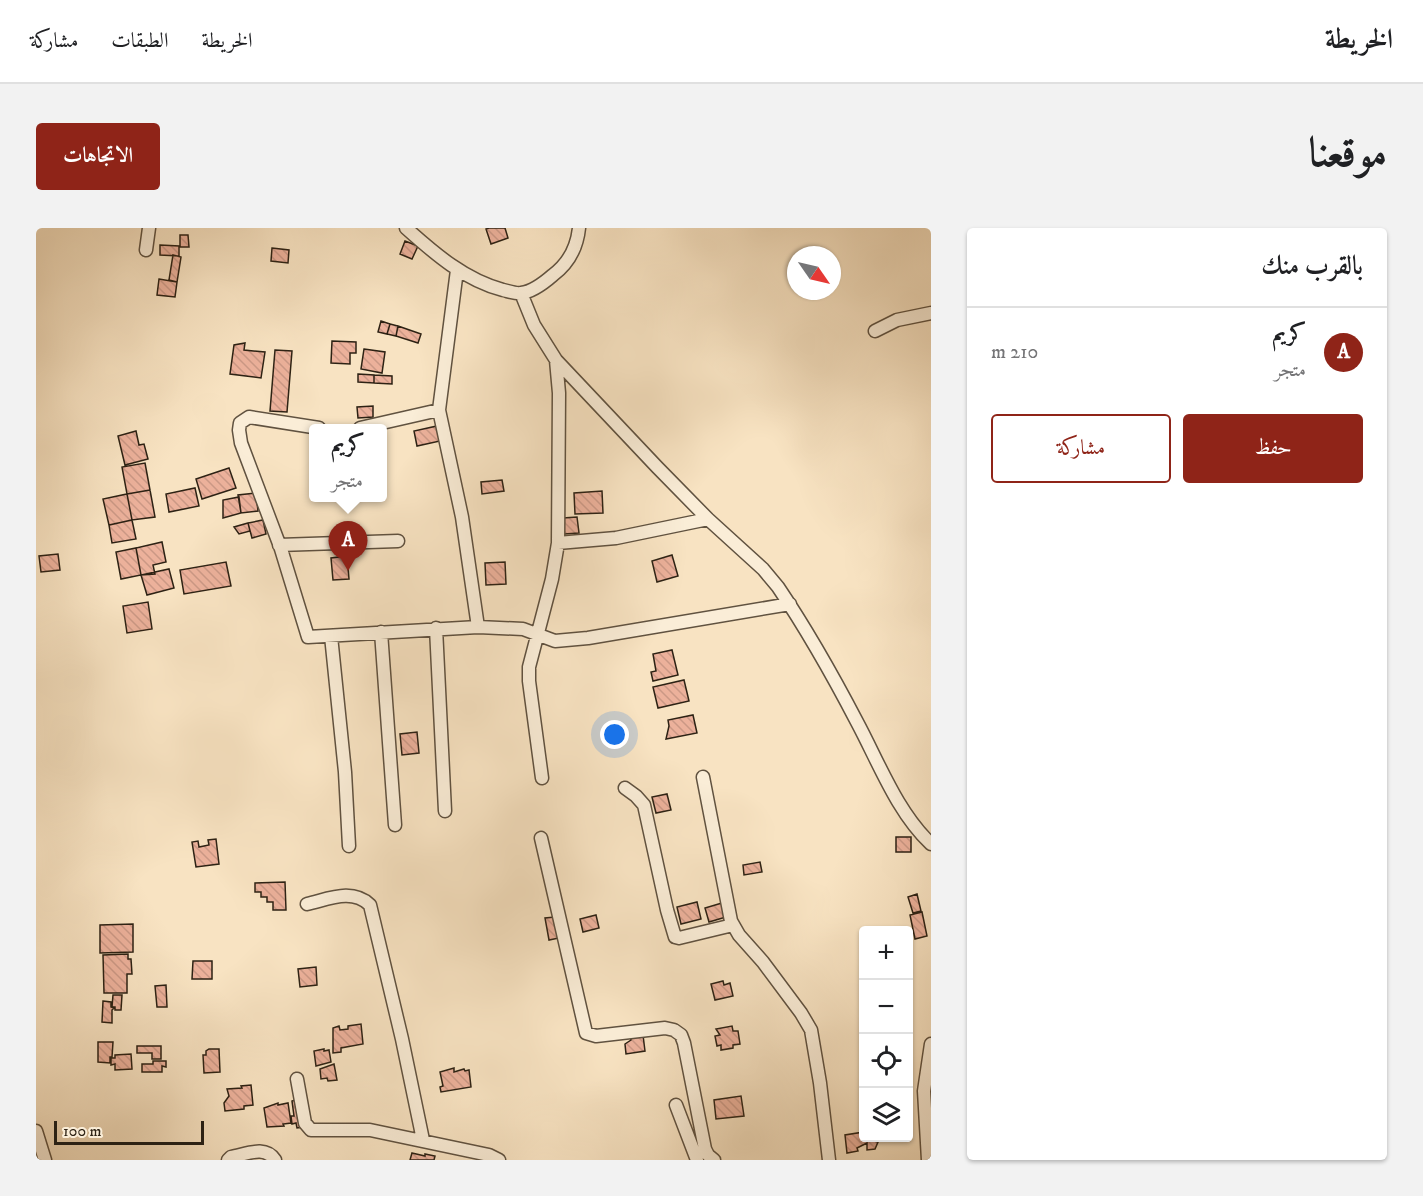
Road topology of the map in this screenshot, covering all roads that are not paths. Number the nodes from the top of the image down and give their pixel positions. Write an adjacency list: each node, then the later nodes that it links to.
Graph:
1 (149, 228): 4 (street)
2 (406, 228): 5 (street)
3 (579, 228): 6 (street)
4 (146, 250)
5 (457, 270): 6 (street); 10 (street)
6 (521, 293): 9 (street)
7 (931, 313): 8 (street)
8 (875, 331)
9 (556, 360): 13 (street); 15 (street)
10 (439, 410): 11 (street); 18 (street)
11 (381, 424)
12 (309, 427): 16 (street)
13 (708, 519): 15 (street); 17 (street)
14 (398, 542): 16 (street)
15 (558, 543): 21 (street)
16 (279, 544): 22 (street)
17 (790, 604): 21 (street); 29 (street)
18 (478, 627): 19 (street); 21 (street)
19 (436, 628): 20 (street); 26 (street)
20 (381, 632): 22 (street); 27 (street)
21 (536, 635): 24 (street)
22 (331, 636): 30 (street)
23 (703, 777): 32 (street)
24 (542, 778)
25 (625, 788): 32 (street)
26 (445, 811)
27 (395, 825)
28 (541, 838): 43 (street)
29 (931, 844)
30 (349, 846)
31 (307, 904): 37 (street)
32 (733, 925): 44 (street)
33 (931, 1044): 45 (street)
34 (297, 1079): 37 (street)
35 (676, 1105): 42 (street)
36 (36, 1131): 38 (street)
37 (423, 1140): 41 (street)
38 (45, 1160)
39 (228, 1160): 40 (street)
40 (275, 1160)
41 (499, 1160)
42 (697, 1160)
43 (714, 1160)
44 (829, 1160)
45 (928, 1160)

